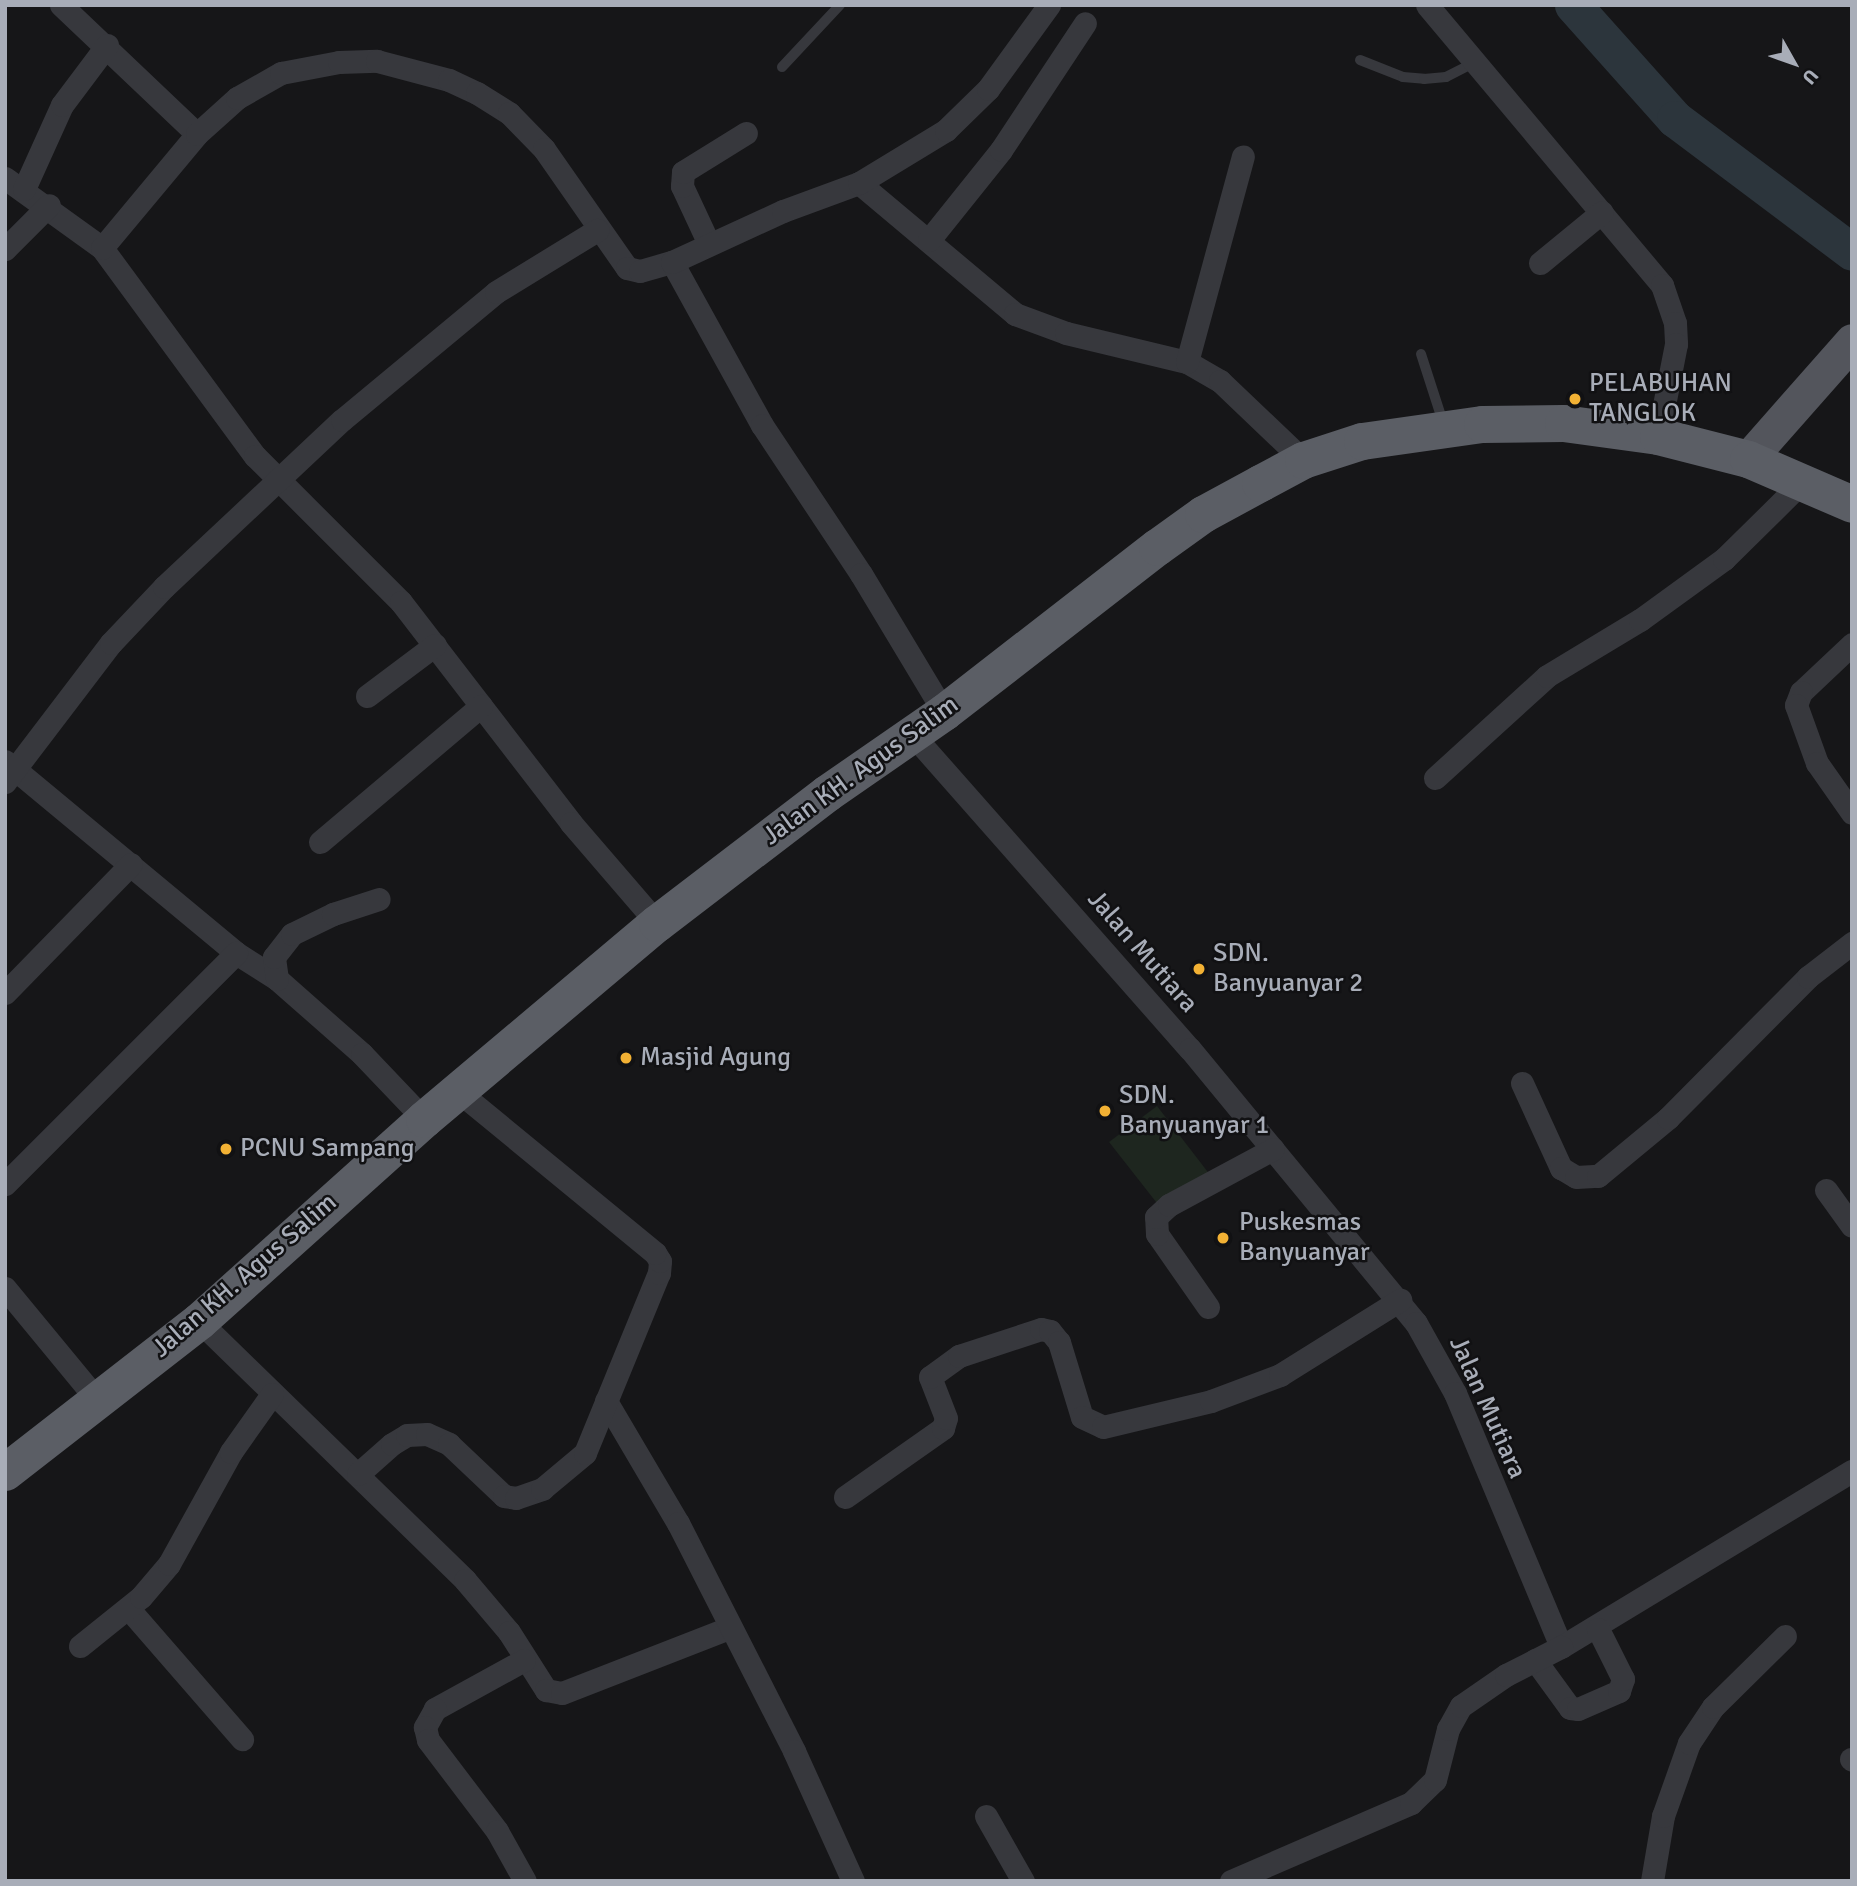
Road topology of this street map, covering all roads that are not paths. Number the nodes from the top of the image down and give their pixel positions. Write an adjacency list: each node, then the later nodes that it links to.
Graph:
1 (61, 5): 6 (street)
2 (840, 5): 9 (lane)
3 (1049, 5): 14 (street)
4 (1427, 5): 8 (street)
5 (1084, 23): 18 (street)
6 (107, 45): 11 (street); 13 (street)
7 (1360, 60): 8 (lane)
8 (1477, 61): 16 (street)
9 (782, 67)
10 (746, 133): 19 (street)
11 (197, 134): 17 (street); 20 (street)
12 (1242, 156): 26 (street)
13 (15, 183): 15 (street)
14 (859, 183): 18 (street); 19 (street)
15 (49, 205): 20 (street); 21 (street)
16 (1602, 212): 23 (street); 28 (street)
17 (597, 230): 22 (street); 31 (street)
18 (929, 240): 26 (street)
19 (709, 244): 22 (street)
20 (102, 248): 31 (street)
21 (5, 249)
22 (672, 262): 38 (street)
23 (1539, 263)
24 (1851, 341): 29 (main road)
25 (1421, 354): 27 (lane)
26 (1187, 362): 30 (street)
27 (1445, 428): 28 (highway, Jalan KH. Agus Salim); 30 (highway, Jalan KH. Agus Salim)
28 (1658, 436): 29 (highway, Jalan KH. Agus Salim)
29 (1748, 459): 32 (highway, Jalan KH. Agus Salim)
30 (1303, 460): 38 (highway, Jalan KH. Agus Salim)
31 (277, 480): 35 (street); 40 (street)
32 (1804, 480): 33 (highway, Jalan KH. Agus Salim); 41 (street)
33 (1852, 503)
34 (1852, 644): 42 (street)
35 (435, 645): 36 (street); 37 (street)
36 (367, 696)
37 (481, 706): 43 (street); 46 (street)
38 (944, 712): 39 (highway, Jalan KH. Agus Salim)
39 (912, 734): 46 (highway, Jalan KH. Agus Salim); 54 (street, Jalan Mutiara)
40 (9, 771): 44 (street)
41 (1435, 778)
42 (1852, 813)
43 (320, 842)
44 (131, 864): 48 (street); 50 (street)
45 (379, 899): 49 (street)
46 (657, 923): 52 (highway, Jalan KH. Agus Salim)
47 (1852, 943): 51 (street)
48 (236, 953): 49 (street); 55 (street)
49 (277, 979): 53 (street)
50 (5, 993)
51 (1522, 1083)
52 (458, 1091): 53 (highway, Jalan KH. Agus Salim); 64 (street)
53 (424, 1119): 61 (highway, Jalan KH. Agus Salim)
54 (1273, 1149): 59 (street, Jalan Mutiara); 60 (street)
55 (5, 1184)
56 (1826, 1190): 57 (street)
57 (1852, 1226)
58 (5, 1288): 63 (street)
59 (1399, 1300): 68 (street); 74 (street, Jalan Mutiara)
60 (1208, 1307)
61 (199, 1321): 62 (street); 63 (highway, Jalan KH. Agus Salim)
62 (272, 1394): 67 (street); 69 (street)
63 (98, 1401): 66 (highway, Jalan KH. Agus Salim)
64 (606, 1401): 67 (street); 70 (street)
65 (1852, 1471): 71 (street)
66 (5, 1472)
67 (358, 1474): 75 (street)
68 (845, 1497)
69 (128, 1608): 73 (street); 77 (street)
70 (729, 1628): 75 (street); 80 (street)
71 (1598, 1629): 74 (street); 76 (street)
72 (1785, 1636): 83 (street)
73 (80, 1646)
74 (1561, 1647): 76 (street)
75 (524, 1660): 79 (street)
76 (1535, 1660): 82 (street)
77 (242, 1739)
78 (986, 1816): 81 (street)
79 (525, 1881)
80 (853, 1881)
81 (1023, 1881)
82 (1231, 1881)
83 (1652, 1881)

